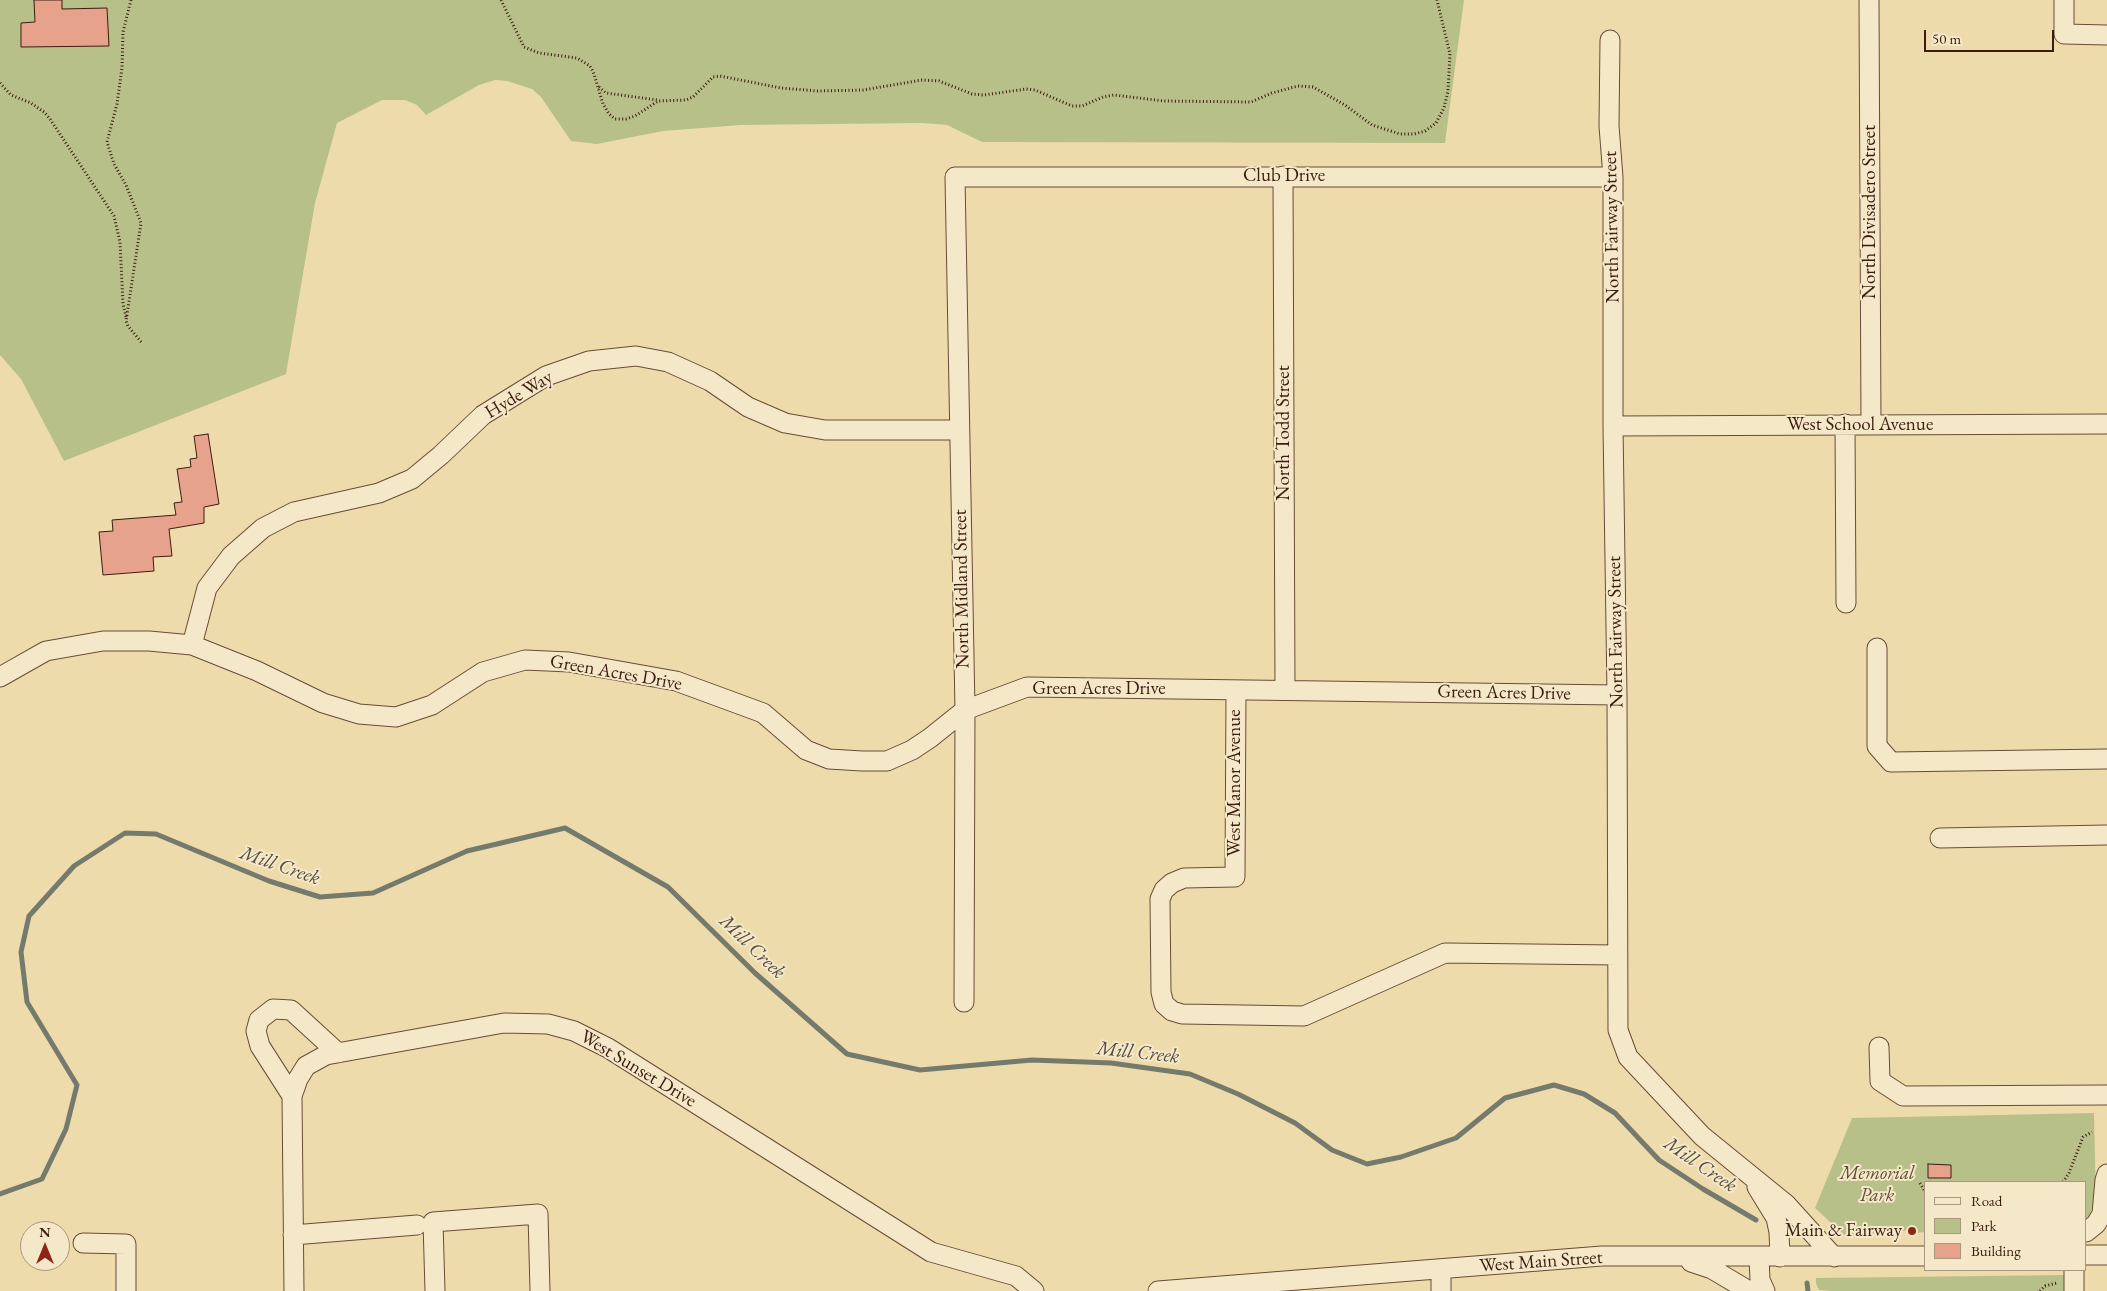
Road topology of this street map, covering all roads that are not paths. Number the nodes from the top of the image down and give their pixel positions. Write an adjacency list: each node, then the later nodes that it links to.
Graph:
1 (1869, 0): 9 (street, North Divisadero Street)
2 (2064, 0): 3 (street)
3 (2107, 35)
4 (1610, 40): 7 (street, North Fairway Street)
5 (1283, 176): 6 (street, Club Drive); 7 (street, Club Drive); 18 (street, North Todd Street)
6 (955, 177): 12 (street, North Midland Street)
7 (1613, 177): 11 (street, North Fairway Street)
8 (1845, 424): 9 (street, West School Avenue); 11 (street, West School Avenue); 13 (street)
9 (1871, 424): 10 (street, West School Avenue)
10 (2107, 424)
11 (1613, 426): 19 (street, North Fairway Street)
12 (958, 430): 14 (street, Hyde Way); 20 (street, North Midland Street)
13 (1846, 603)
14 (192, 645): 16 (street, Green Acres Drive); 20 (street, Green Acres Drive)
15 (1877, 648): 21 (street)
16 (0, 677)
17 (1236, 690): 18 (street, Green Acres Drive); 20 (street, Green Acres Drive); 24 (street, West Manor Avenue)
18 (1285, 690): 19 (street, Green Acres Drive)
19 (1617, 694): 24 (street, North Fairway Street)
20 (965, 710): 25 (street, North Midland Street)
21 (2107, 759)
22 (2107, 835): 23 (street)
23 (1940, 838)
24 (1617, 955): 30 (street, North Fairway Street)
25 (964, 1002)
26 (1879, 1047): 28 (street)
27 (338, 1053): 29 (street, West Sunset Drive); 29 (street); 49 (street, West Sunset Drive)
28 (2107, 1094)
29 (292, 1096): 34 (street, West Sunset Drive)
30 (1746, 1172): 41 (street, North Fairway Street); 42 (street, North Fairway Street)
31 (2107, 1174): 33 (street)
32 (417, 1225): 34 (street)
33 (2087, 1231)
34 (293, 1234): 46 (street, West Sunset Drive)
35 (83, 1243): 45 (street)
36 (2087, 1255): 37 (street)
37 (2107, 1255)
38 (1924, 1256): 42 (street, West Main Street)
39 (1673, 1257): 40 (street, West Main Street); 43 (street, West Main Street); 52 (street)
40 (1759, 1257): 41 (street, West Main Street); 53 (street)
41 (1780, 1257): 42 (street, West Main Street)
42 (1834, 1257)
43 (1441, 1269): 44 (street, West Main Street); 51 (street)
44 (1178, 1290): 50 (street, West Main Street)
45 (126, 1291)
46 (294, 1291)
47 (435, 1291): 48 (street)
48 (540, 1291)
49 (1034, 1291)
50 (1158, 1291)
51 (1441, 1291)
52 (1749, 1291)
53 (1765, 1291)

